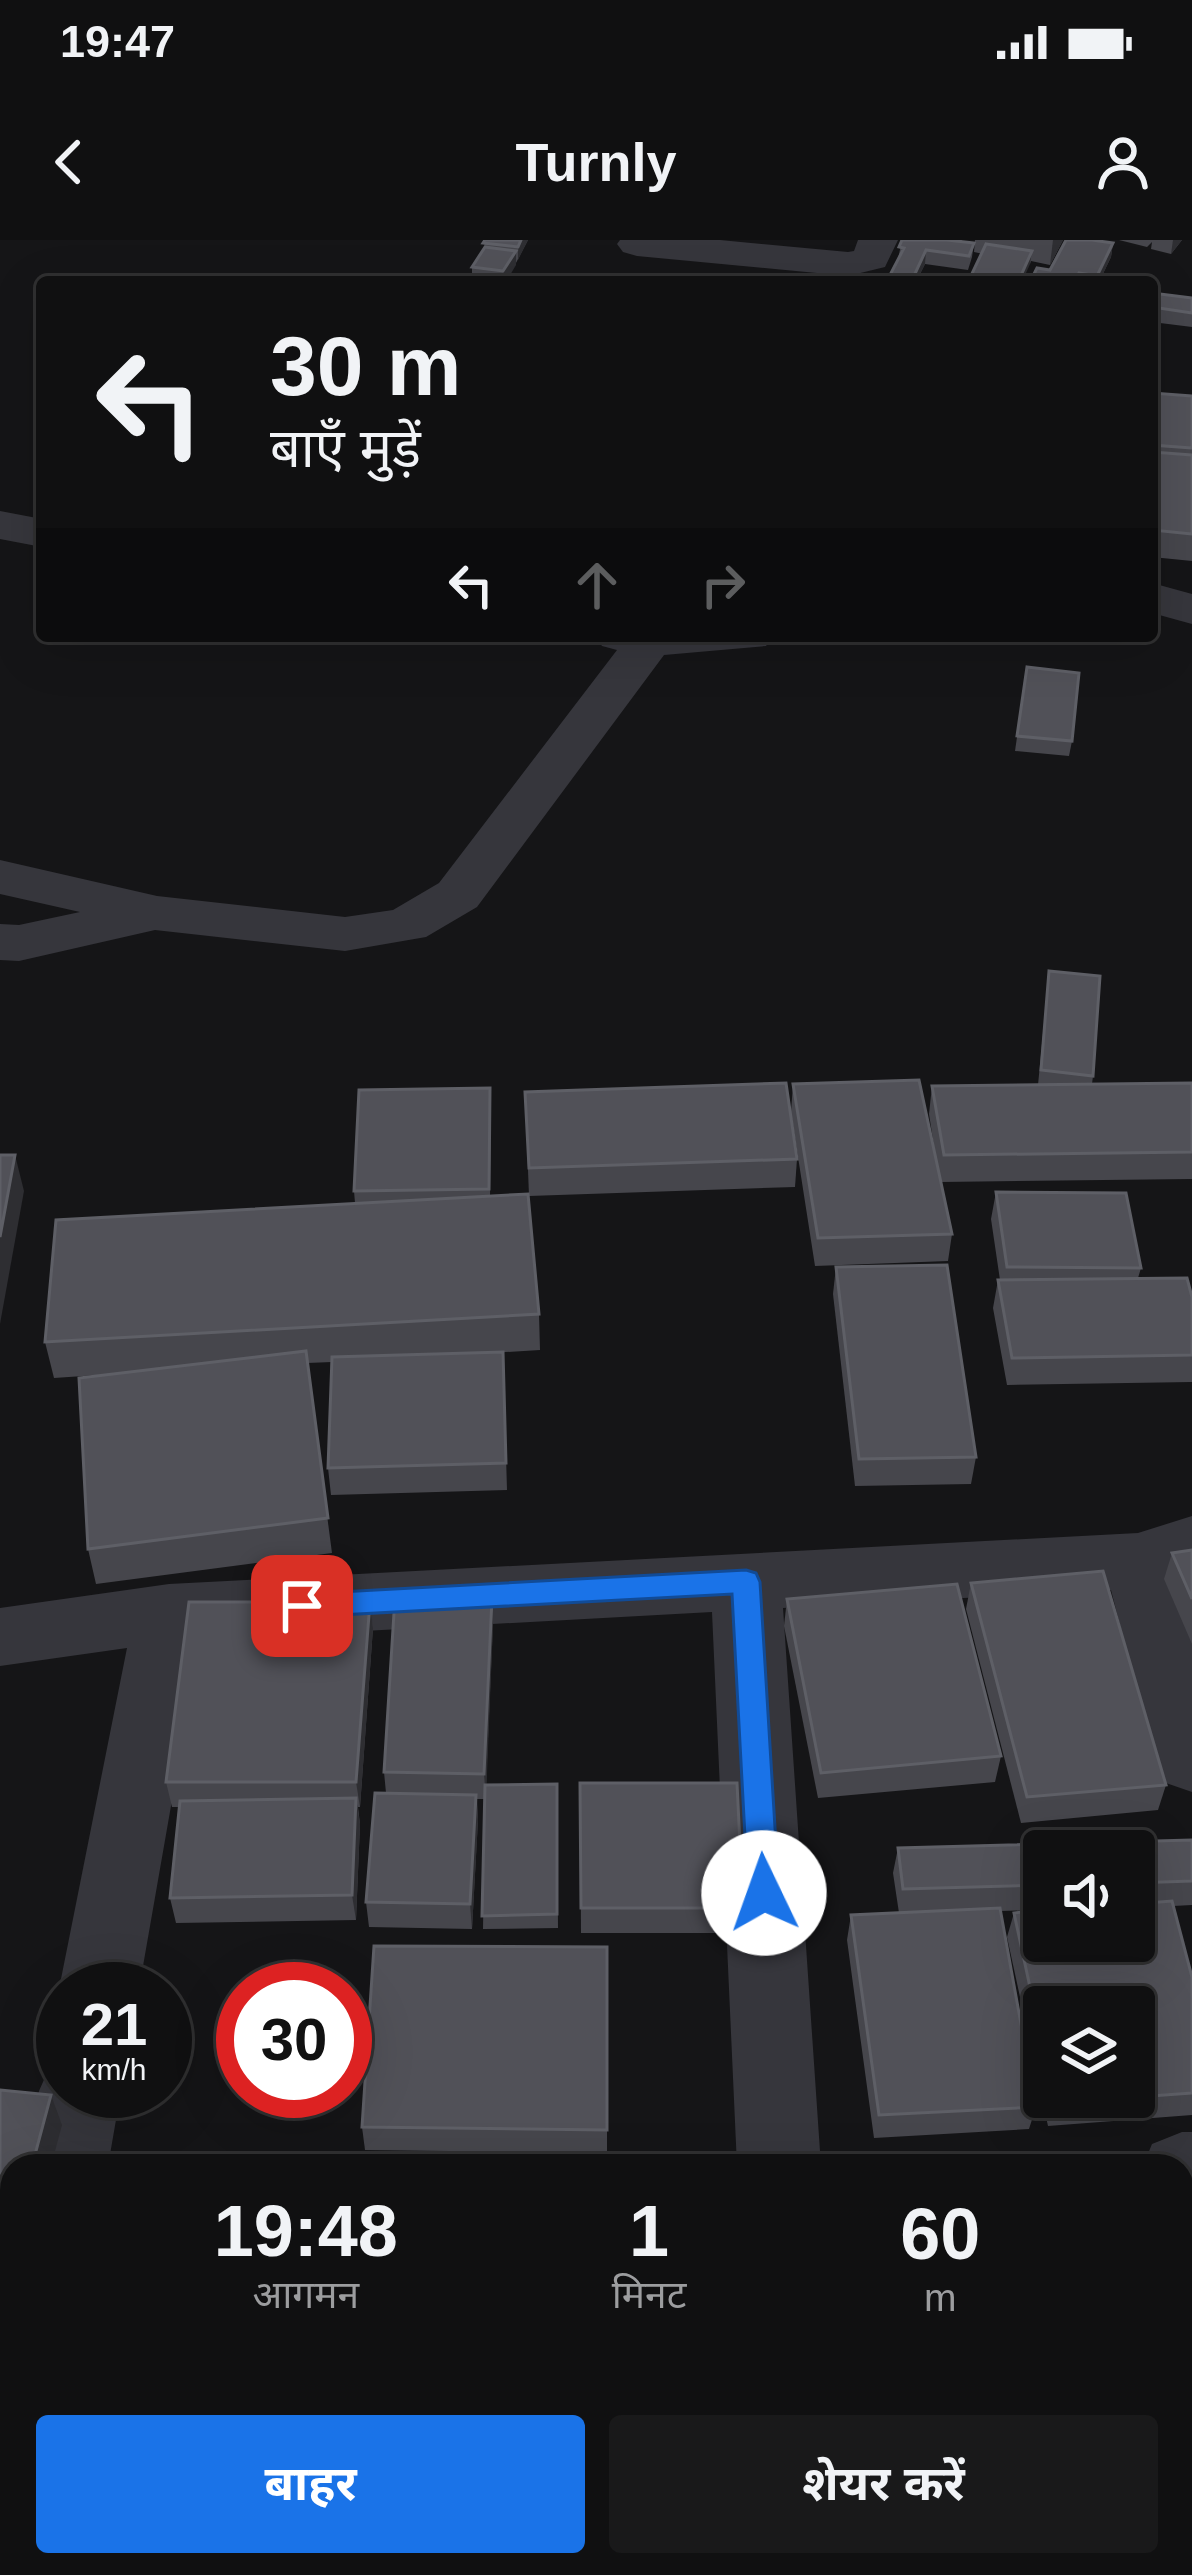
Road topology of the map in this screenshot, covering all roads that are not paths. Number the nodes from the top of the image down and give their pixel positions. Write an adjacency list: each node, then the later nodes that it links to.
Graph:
1 (878, 240): 2 (street)
2 (637, 244)
3 (0, 525): 4 (street)
4 (36, 532)
5 (1158, 599): 6 (street)
6 (1192, 610)
7 (632, 642): 9 (street)
8 (0, 877): 9 (street)
9 (157, 913): 10 (street)
10 (0, 942)
11 (1165, 1552): 12 (street); 15 (street)
12 (746, 1582): 13 (street); 19 (street)
13 (169, 1612): 14 (street); 16 (street)
14 (0, 1637)
15 (1192, 1761)
16 (104, 1962)
17 (75, 2118): 18 (street)
18 (68, 2154)
19 (778, 2154)

